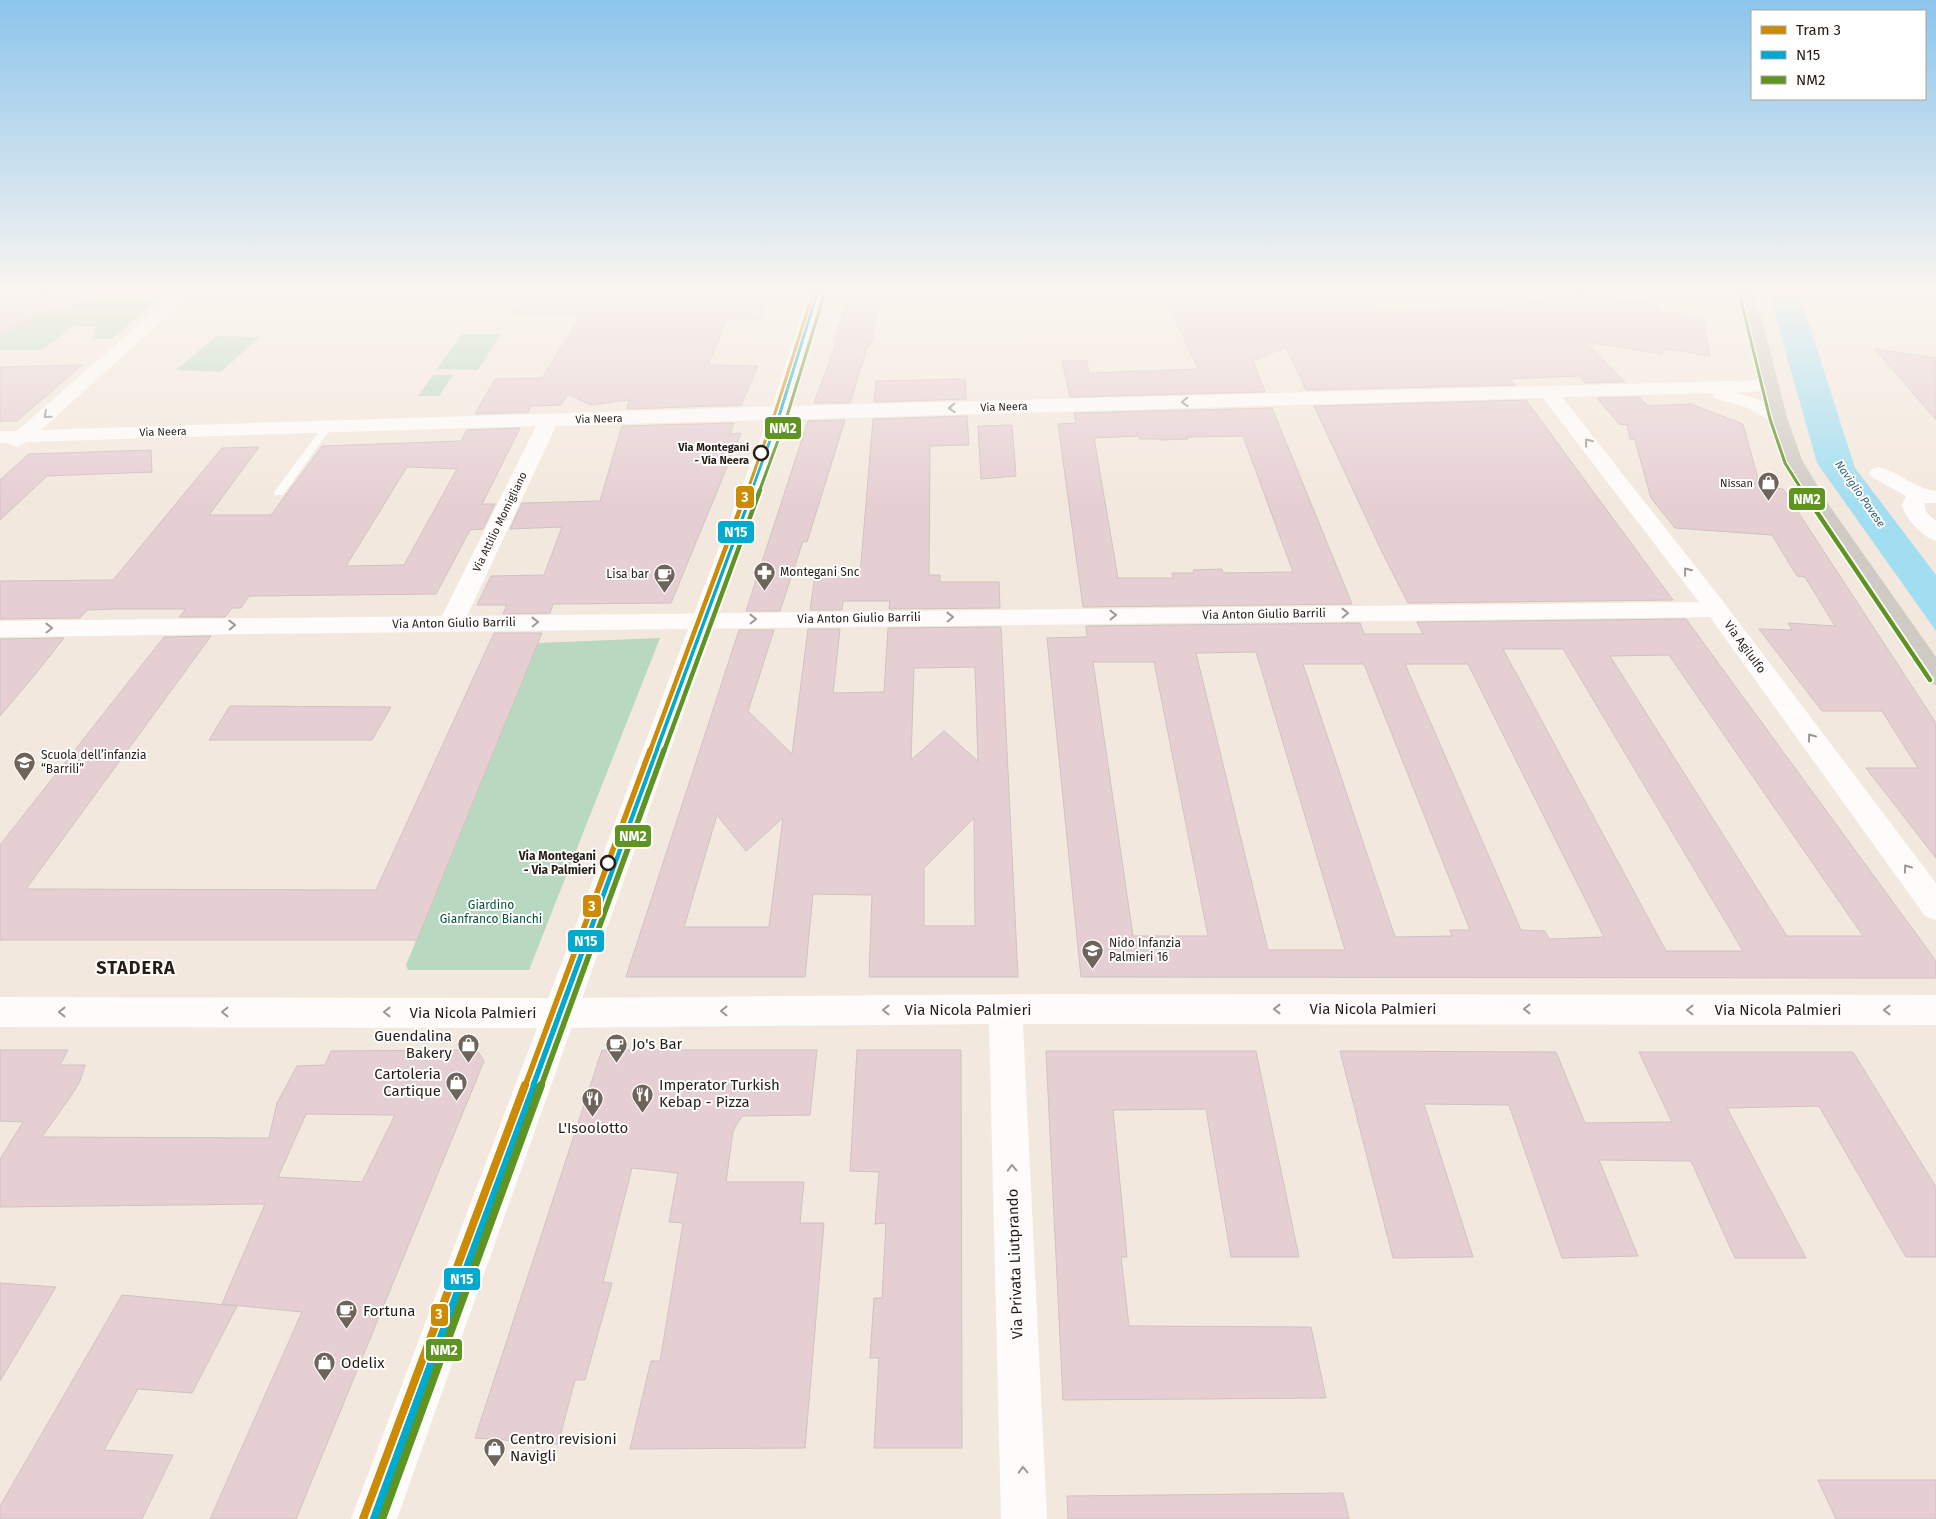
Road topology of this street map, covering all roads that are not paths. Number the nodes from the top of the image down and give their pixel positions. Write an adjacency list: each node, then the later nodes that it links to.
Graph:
1 (107, 361): 11 (street, one-way to 11)
2 (796, 361): 7 (street)
3 (1764, 361): 4 (main road)
4 (1770, 386): 5 (street, Via Neera); 8 (main road)
5 (1682, 388): 6 (street, Via Neera); 8 (street, Via Neera)
6 (1548, 392): 7 (street, Via Neera, one-way to 7); 18 (street, Via Agilulfo, one-way to 6)
7 (780, 412): 9 (street, Via Neera); 19 (street)
8 (1777, 417): 22 (main road)
9 (548, 421): 10 (street, Via Neera); 20 (street, Via Attilio Momigliano)
10 (326, 428): 11 (street, Via Neera); 15 (lane)
11 (22, 436): 12 (street, Via Neera); 13 (street)
12 (0, 437)
13 (0, 456)
14 (1879, 473): 16 (street)
15 (279, 493)
16 (1929, 497): 17 (street)
17 (1936, 534)
18 (1717, 609): 19 (street, Via Anton Giulio Barrili, one-way to 18); 23 (street, Via Agilulfo, one-way to 18)
19 (704, 620): 20 (street, Via Anton Giulio Barrili, one-way to 19); 27 (street)
20 (451, 623): 21 (street, Via Anton Giulio Barrili, one-way to 20)
21 (0, 629)
22 (1936, 676)
23 (1936, 907)
24 (1005, 1009): 25 (street, Via Nicola Palmieri, one-way to 24); 27 (street, Via Nicola Palmieri, one-way to 27); 29 (street, Via Privata Liutprando, one-way to 24)
25 (1936, 1010)
26 (0, 1012): 27 (street, Via Nicola Palmieri, one-way to 26)
27 (559, 1013): 28 (street)
28 (374, 1519)
29 (1024, 1519)

